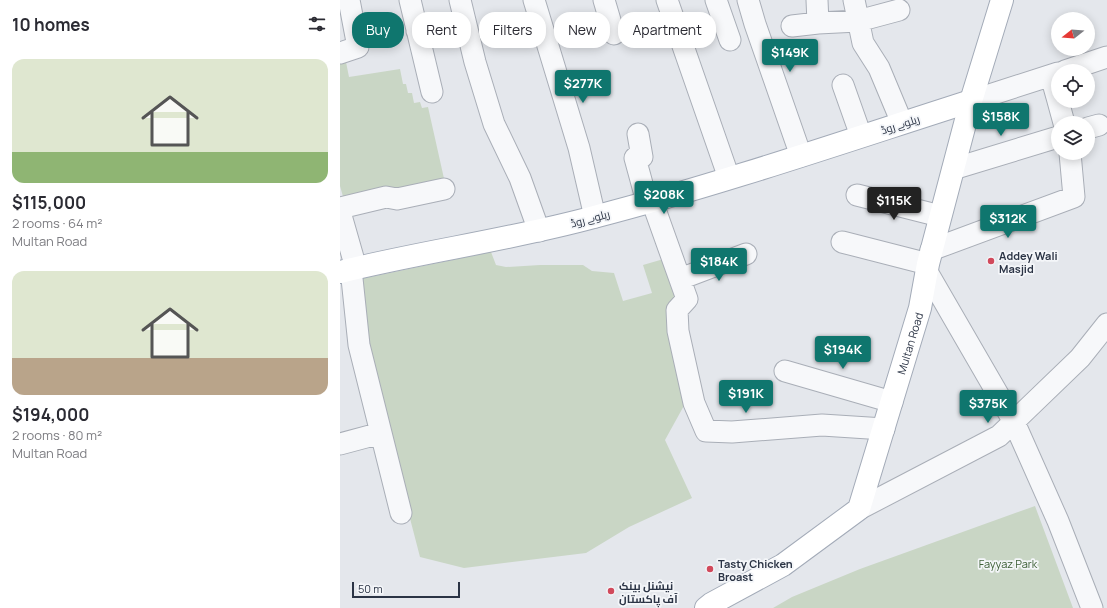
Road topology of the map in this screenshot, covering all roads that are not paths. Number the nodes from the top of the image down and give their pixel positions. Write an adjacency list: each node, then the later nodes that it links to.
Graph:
1 (349, 0): 24 (street)
2 (410, 0): 15 (street)
3 (460, 0): 16 (street)
4 (534, 0): 45 (street)
5 (588, 0): 6 (street)
6 (594, 0)
7 (604, 0): 20 (street)
8 (667, 0): 38 (street)
9 (716, 0): 21 (street)
10 (748, 0): 35 (street)
11 (817, 0): 18 (street)
12 (854, 0): 17 (street)
13 (1002, 0): 30 (main road, Multan Road)
14 (899, 10): 17 (street)
15 (413, 12)
16 (462, 12)
17 (858, 21): 18 (street); 31 (street)
18 (818, 23): 19 (street)
19 (792, 26)
20 (614, 34)
21 (730, 40)
22 (471, 45): 46 (street)
23 (421, 48): 29 (street)
24 (340, 53)
25 (1107, 57): 26 (street)
26 (1086, 64)
27 (1051, 75): 30 (street)
28 (843, 85): 33 (street)
29 (432, 92)
30 (971, 101): 31 (main road, ریلوے روڈ); 37 (main road, Multan Road)
31 (902, 123): 33 (main road, ریلوے روڈ)
32 (638, 134): 41 (street)
33 (861, 136): 35 (main road, ریلوے روڈ)
34 (1051, 139): 37 (street)
35 (801, 156): 38 (main road, ریلوے روڈ)
36 (1071, 160): 49 (street)
37 (953, 169): 44 (main road, Multan Road)
38 (729, 178): 41 (main road, ریلوے روڈ)
39 (444, 189): 42 (street)
40 (857, 195): 44 (street)
41 (649, 202): 45 (main road, ریلوے روڈ); 51 (street)
42 (340, 208)
43 (340, 212): 50 (street)
44 (940, 216): 49 (main road, Multan Road)
45 (595, 217): 46 (main road, ریلوے روڈ)
46 (538, 231): 50 (main road, ریلوے روڈ)
47 (842, 242): 49 (street)
48 (746, 254): 51 (street)
49 (928, 262): 54 (main road, Multan Road); 55 (street)
50 (347, 270): 57 (street)
51 (680, 279): 56 (street)
52 (1107, 324): 55 (street)
53 (785, 371): 54 (street)
54 (892, 402): 56 (main road, Multan Road)
55 (1014, 422): 59 (street); 62 (street)
56 (884, 429): 59 (main road, Multan Road)
57 (381, 433): 58 (street); 60 (street)
58 (340, 444)
59 (859, 509): 61 (main road)
60 (401, 513)
61 (706, 608)
62 (1092, 608)

